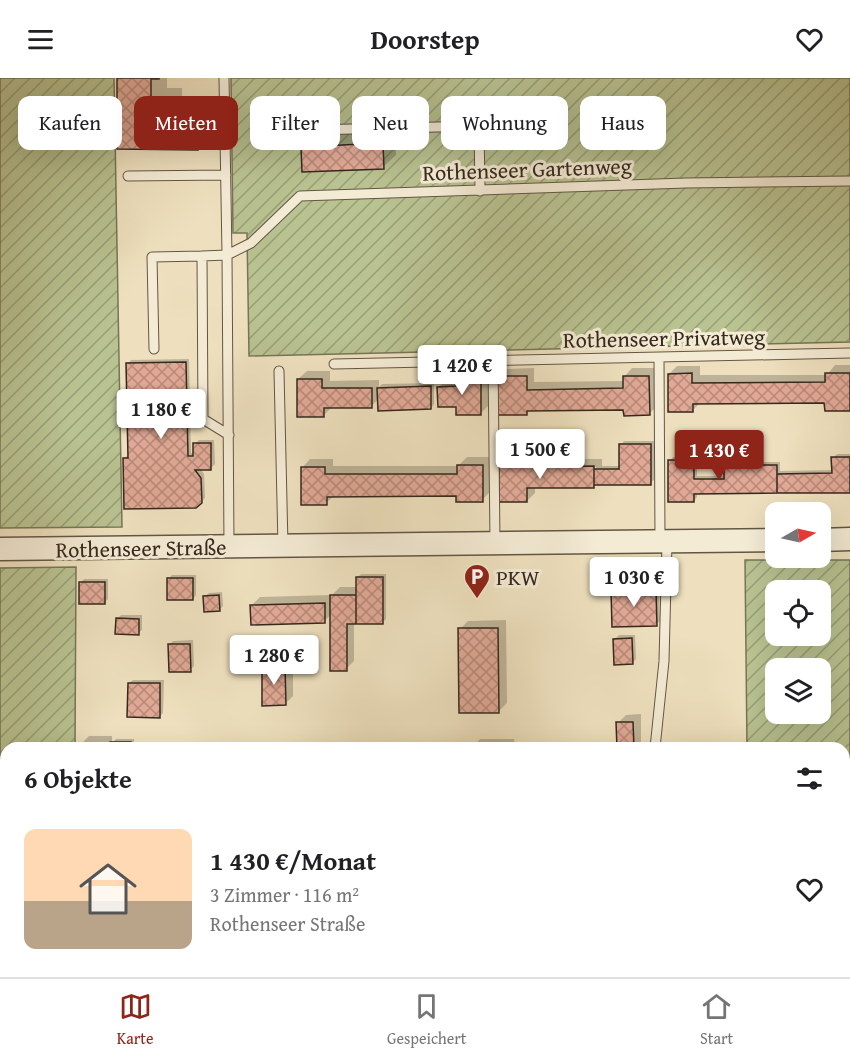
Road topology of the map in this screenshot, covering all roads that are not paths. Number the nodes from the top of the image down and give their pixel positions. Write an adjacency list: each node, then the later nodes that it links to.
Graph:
1 (224, 78): 3 (lane)
2 (340, 129): 6 (lane)
3 (226, 175): 4 (lane); 7 (lane)
4 (128, 176)
5 (850, 181): 6 (lane, Rothenseer Gartenweg)
6 (480, 191): 7 (lane, Rothenseer Gartenweg)
7 (227, 255): 8 (lane); 15 (lane)
8 (202, 256): 9 (lane); 15 (lane)
9 (154, 349)
10 (850, 353): 11 (lane, Rothenseer Privatweg)
11 (659, 358): 12 (lane, Rothenseer Privatweg); 17 (lane)
12 (493, 361): 13 (lane, Rothenseer Privatweg); 20 (lane)
13 (334, 364)
14 (279, 371): 21 (lane)
15 (229, 435): 22 (lane)
16 (850, 539): 19 (street)
17 (664, 540): 18 (street, Rothenseer Straße); 20 (street, Rothenseer Straße); 24 (lane)
18 (765, 540)
19 (831, 540)
20 (495, 543): 21 (street, Rothenseer Straße)
21 (283, 546): 22 (street, Rothenseer Straße)
22 (229, 547): 23 (street, Rothenseer Straße)
23 (0, 549)
24 (656, 742)

